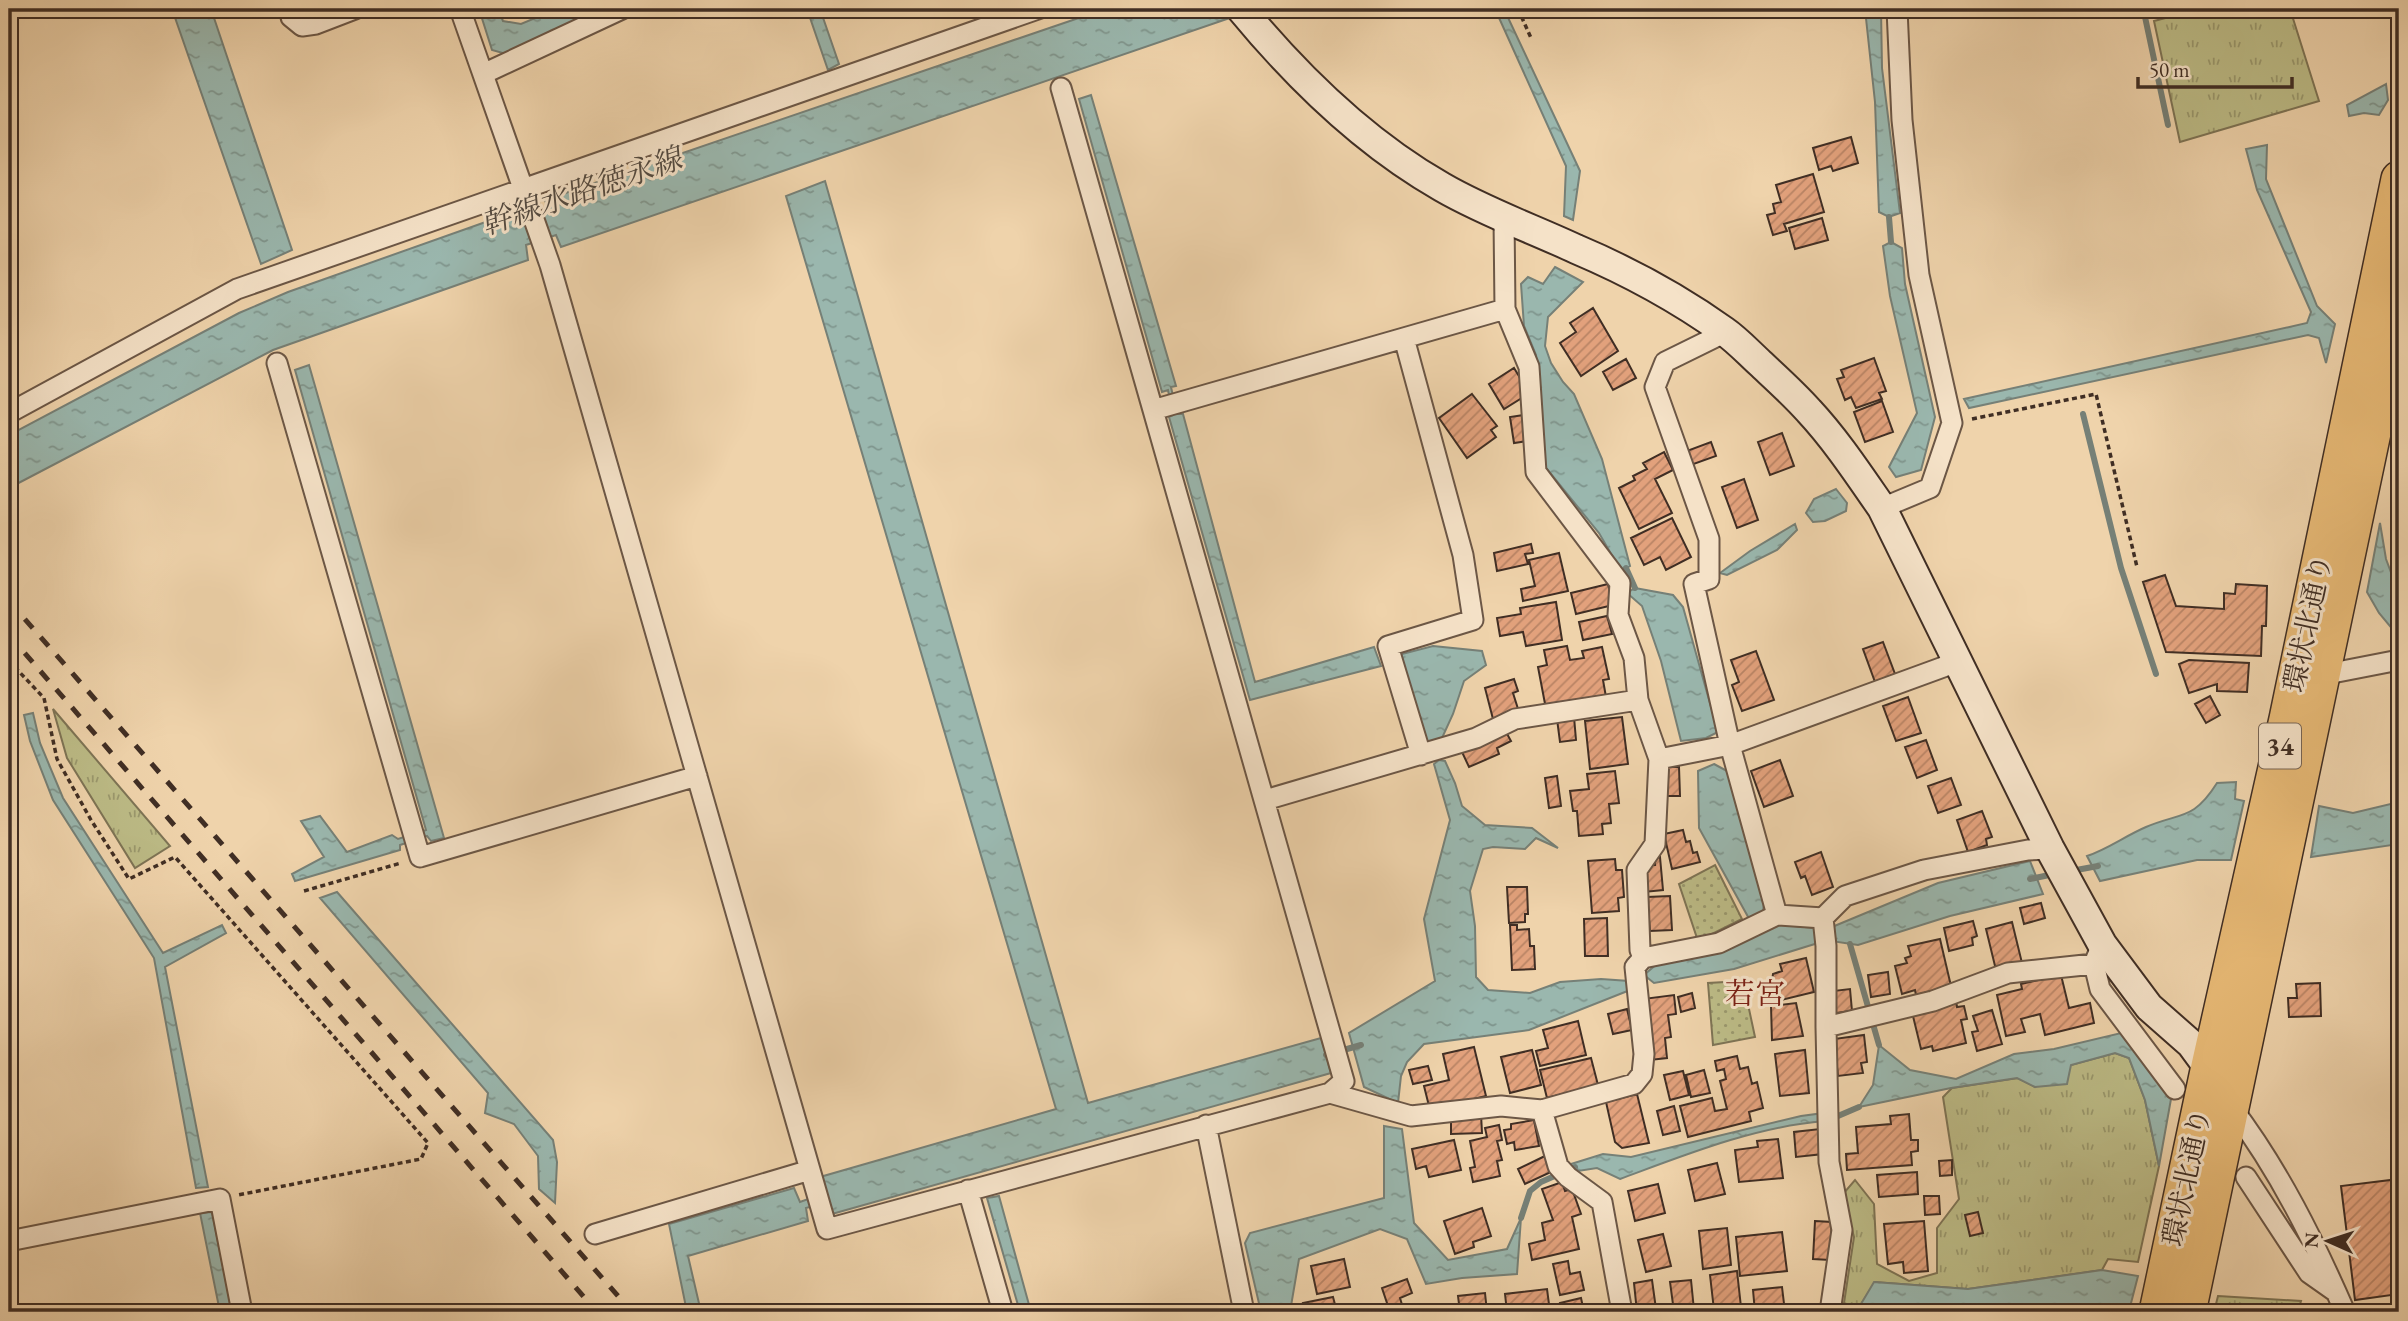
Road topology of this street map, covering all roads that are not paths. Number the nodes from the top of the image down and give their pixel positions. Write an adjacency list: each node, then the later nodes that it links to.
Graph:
1 (290, 9): 2 (street)
2 (355, 9)
3 (460, 9): 8 (street)
4 (622, 9): 8 (street)
5 (1038, 9): 11 (street)
6 (1897, 9): 20 (street)
7 (1244, 13): 12 (street)
8 (483, 74): 11 (street)
9 (1061, 88): 18 (street)
10 (2399, 178): 36 (highway, 環状北通り / 34)
11 (524, 189): 19 (street); 28 (street)
12 (1504, 218): 13 (street); 15 (street)
13 (1505, 309): 16 (street); 24 (street)
14 (2399, 309): 23 (highway, 環状北通り / 34)
15 (1726, 332): 20 (street); 25 (street)
16 (1404, 338): 18 (street); 26 (street)
17 (277, 363): 28 (street)
18 (1156, 409): 29 (street)
19 (9, 413)
20 (1882, 509): 22 (street)
21 (2399, 660): 23 (street)
22 (1957, 662): 25 (street); 30 (street)
23 (2322, 675): 39 (highway, 環状北通り / 34)
24 (1638, 700): 26 (street); 27 (street)
25 (1730, 745): 27 (street); 31 (street)
26 (1432, 752): 29 (street)
27 (1659, 759): 34 (street)
28 (697, 776): 42 (street)
29 (1265, 800): 38 (street)
30 (2050, 849): 32 (street); 33 (street)
31 (1772, 917): 32 (street); 34 (street)
32 (1823, 918): 35 (street)
33 (2098, 954): 35 (street); 36 (street); 37 (street)
34 (1639, 962): 40 (street)
35 (1826, 1027): 52 (street)
36 (2208, 1066): 39 (street); 53 (highway, 環状北通り / 34)
37 (2175, 1089)
38 (1330, 1093): 40 (street); 41 (street)
39 (2232, 1108): 47 (street); 54 (highway, 環状北通り / 34)
40 (1542, 1110): 51 (street)
41 (1206, 1125): 44 (street); 50 (street)
42 (810, 1170): 44 (street); 45 (street)
43 (2246, 1177): 47 (street)
44 (968, 1190): 49 (street)
45 (595, 1234)
46 (9, 1241): 48 (street)
47 (2336, 1293): 55 (street)
48 (242, 1312)
49 (1003, 1312)
50 (1244, 1312)
51 (1622, 1312)
52 (1830, 1312)
53 (2157, 1312)
54 (2188, 1312)
55 (2345, 1312)

